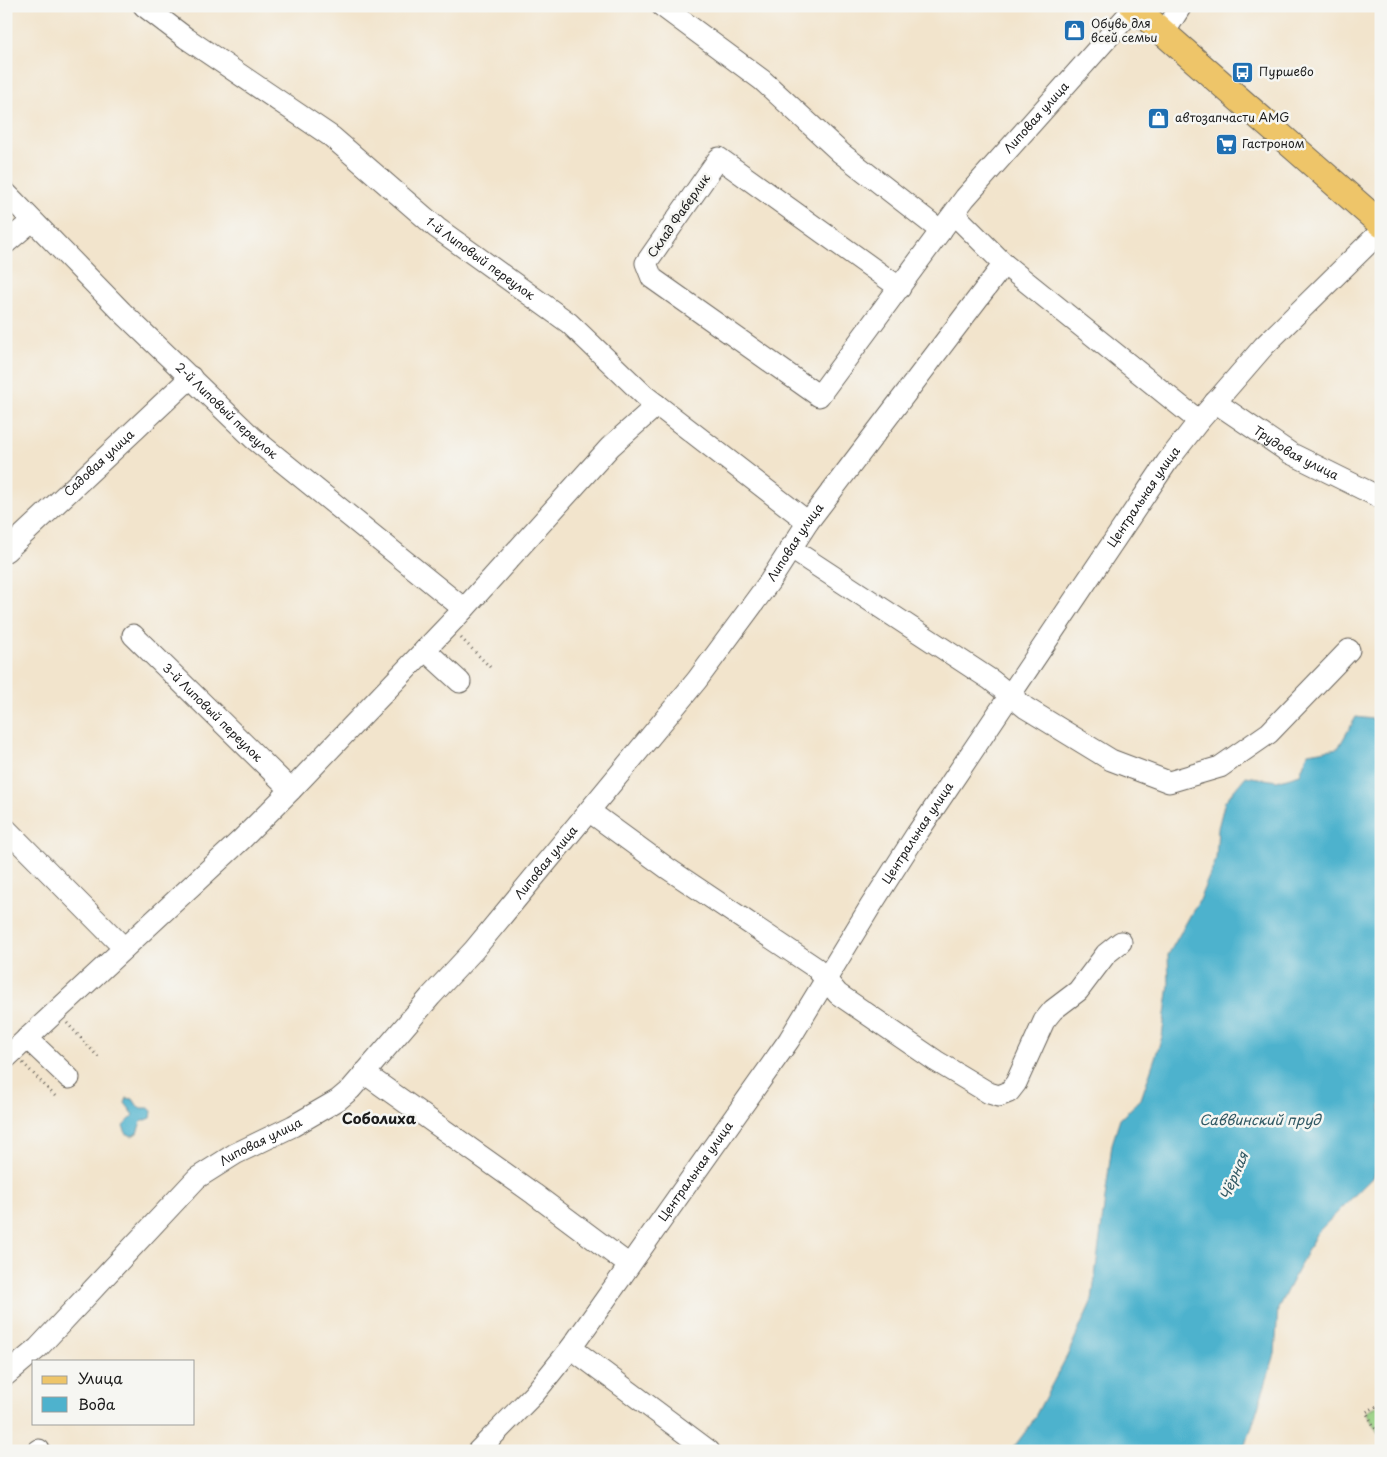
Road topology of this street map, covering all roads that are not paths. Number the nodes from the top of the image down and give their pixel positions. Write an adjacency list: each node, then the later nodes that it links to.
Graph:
1 (144, 6): 17 (street, 1-й Липовый переулок)
2 (662, 6): 10 (street)
3 (1181, 6): 5 (street)
4 (1135, 7): 5 (main road); 7 (street, Липовая улица)
5 (1164, 33): 9 (main road)
6 (6, 192): 8 (street, 2-й Липовый переулок)
7 (954, 214): 10 (street, Липовая улица); 13 (street)
8 (32, 221): 12 (street); 15 (street, 2-й Липовый переулок)
9 (1381, 224)
10 (942, 231): 14 (street, Липовая улица)
11 (1381, 234): 16 (street, Центральная улица)
12 (6, 243)
13 (1004, 264): 18 (street); 20 (street, Липовая улица)
14 (900, 288): 14 (street, Склад Фаберлик)
15 (191, 377): 22 (street, Садовая улица); 23 (street, 2-й Липовый переулок)
16 (1215, 402): 18 (street, Центральная улица); 19 (street, Трудовая улица)
17 (657, 405): 20 (street, 1-й Липовый переулок); 23 (street)
18 (1199, 421): 28 (street, Центральная улица)
19 (1381, 498)
20 (808, 522): 21 (street, Липовая улица)
21 (790, 548): 28 (street); 30 (street, Липовая улица)
22 (6, 551)
23 (464, 608): 25 (street)
24 (133, 635): 29 (street, 3-й Липовый переулок)
25 (425, 650): 27 (street); 29 (street)
26 (1349, 650): 28 (street)
27 (460, 682)
28 (1010, 695): 34 (street, Центральная улица)
29 (291, 790): 33 (street)
30 (589, 811): 34 (street); 36 (street, Липовая улица)
31 (6, 829): 33 (street)
32 (1121, 942): 34 (street)
33 (124, 948): 35 (street)
34 (826, 980): 38 (street, Центральная улица)
35 (15, 1050): 37 (street)
36 (364, 1073): 38 (street); 40 (street, Липовая улица)
37 (69, 1078)
38 (629, 1265): 39 (street, Центральная улица)
39 (571, 1348): 41 (street, Центральная улица); 42 (street)
40 (6, 1375)
41 (478, 1451)
42 (709, 1451)

